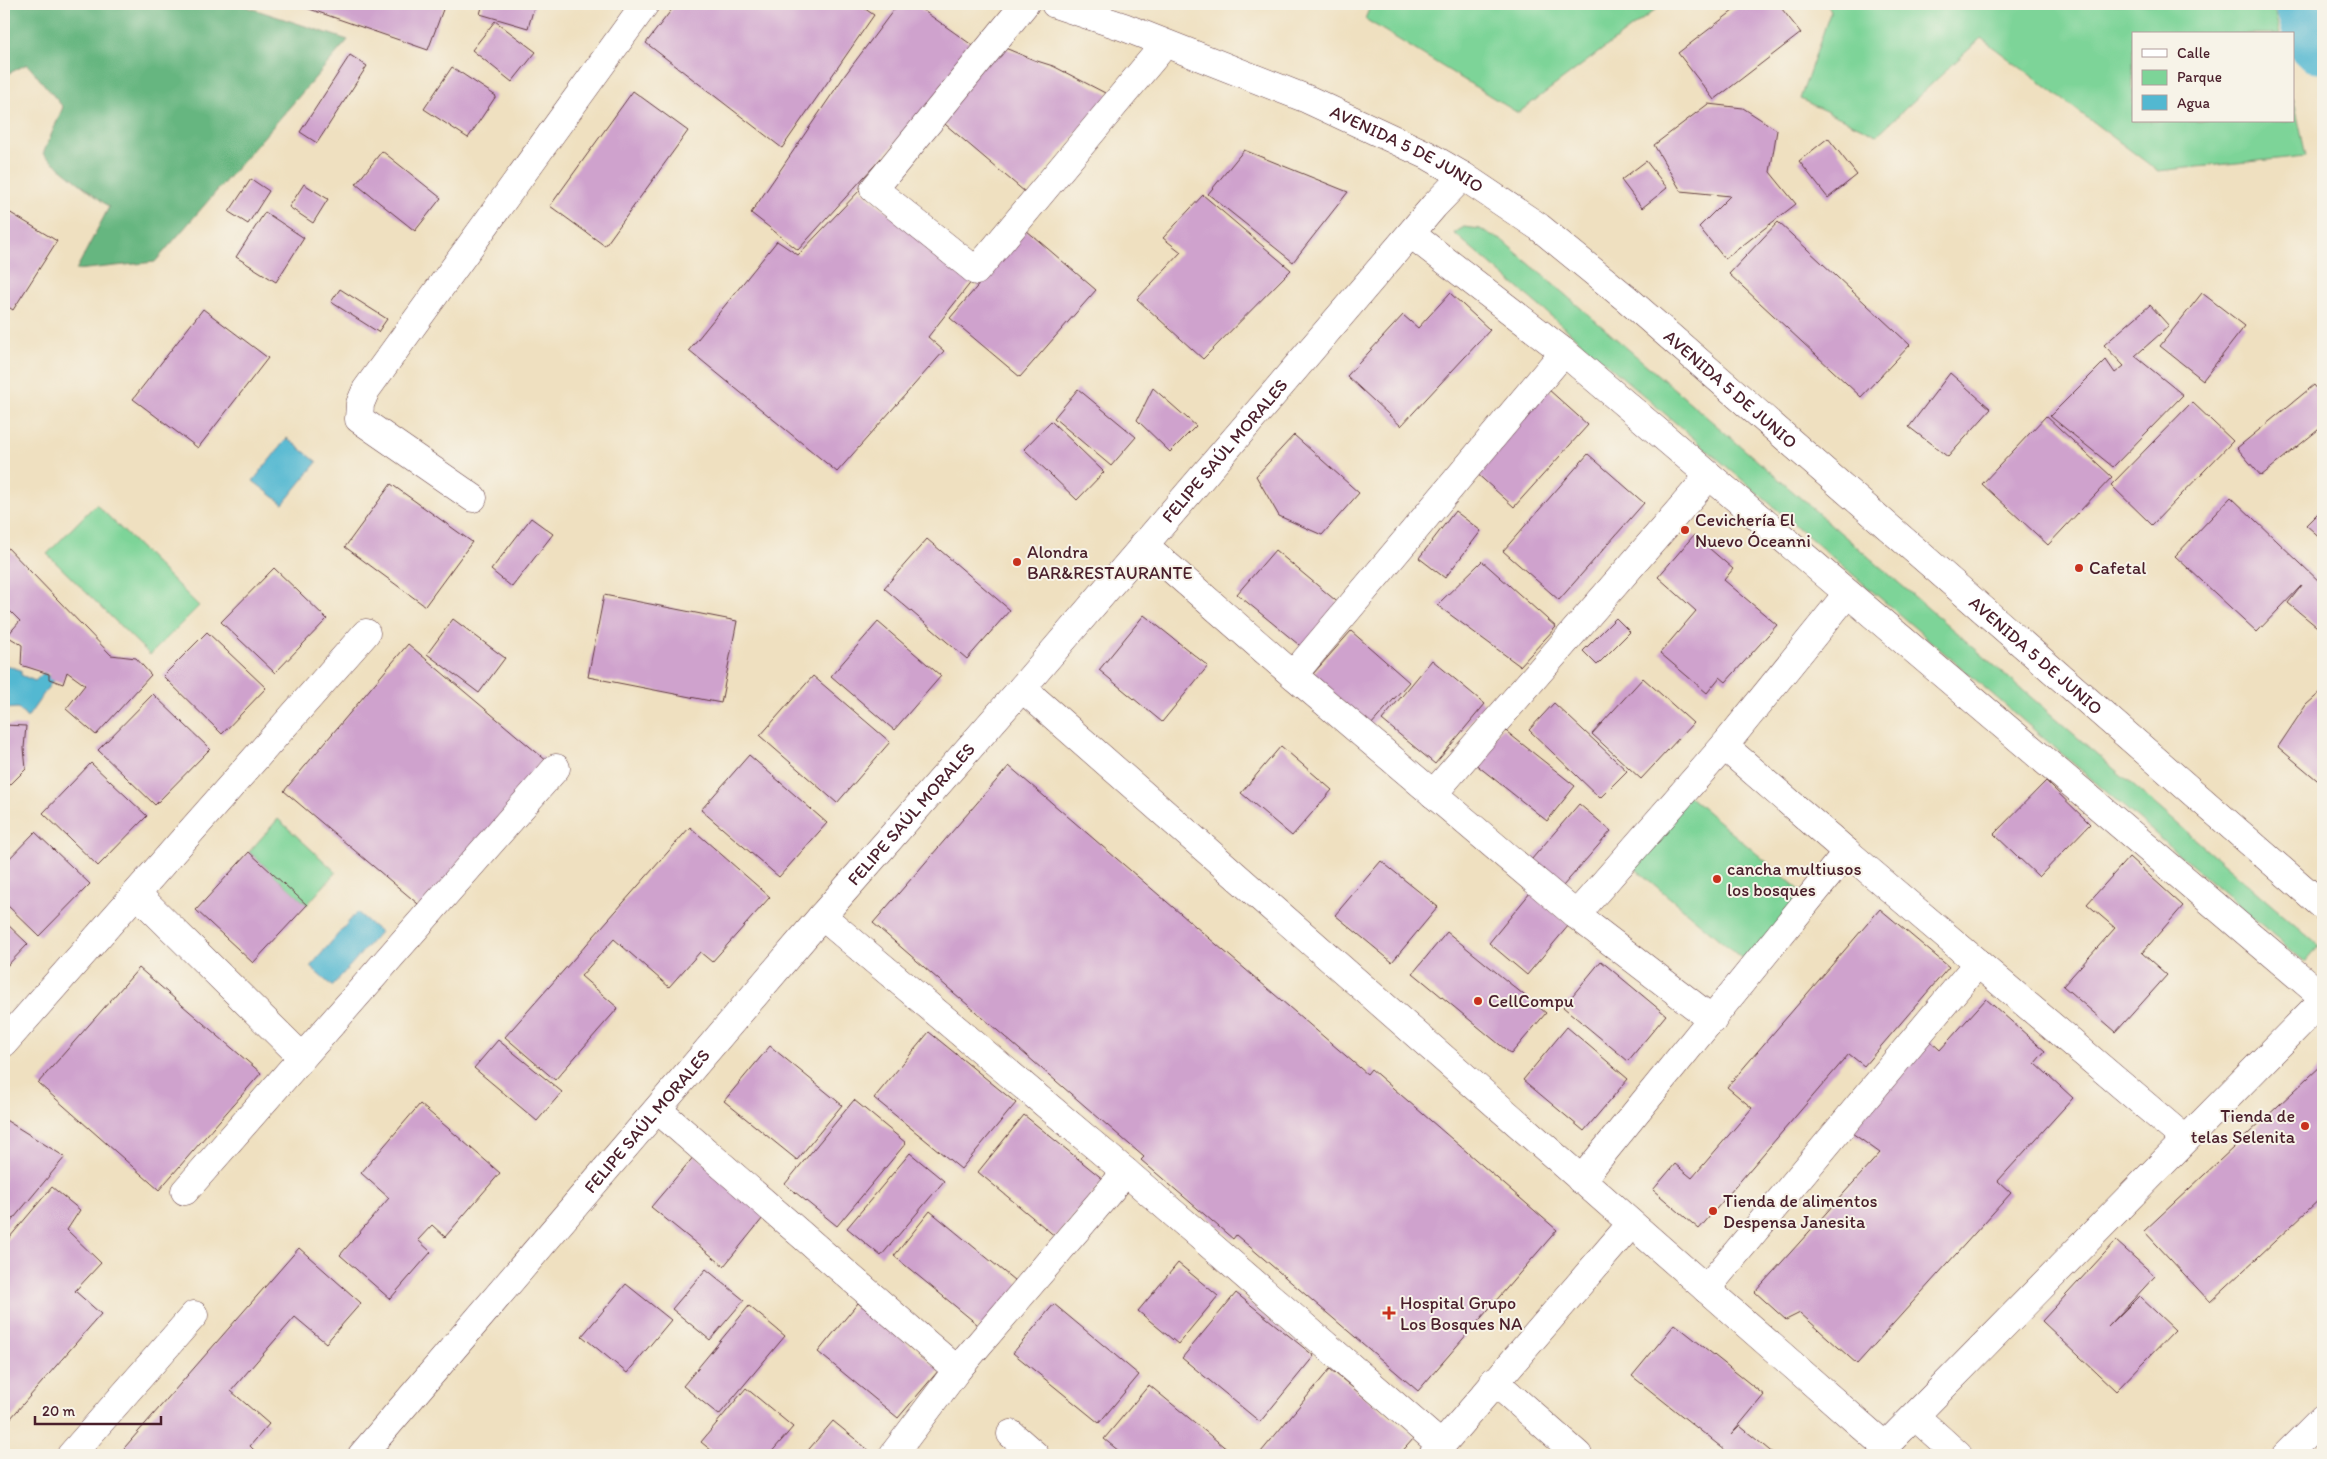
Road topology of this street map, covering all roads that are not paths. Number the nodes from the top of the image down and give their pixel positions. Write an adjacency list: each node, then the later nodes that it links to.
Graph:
1 (645, 4): 9 (street)
2 (1025, 4): 4 (street)
3 (1056, 4): 4 (street, AVENIDA 5 DE JUNIO)
4 (1165, 44): 5 (street, AVENIDA 5 DE JUNIO)
5 (1464, 176): 6 (street, FELIPE SAÚL MORALES); 20 (street, AVENIDA 5 DE JUNIO)
6 (1411, 234): 7 (street); 10 (street, FELIPE SAÚL MORALES)
7 (1564, 352): 8 (street); 13 (street)
8 (1709, 476): 11 (street); 17 (street)
9 (473, 498)
10 (1143, 544): 13 (street); 14 (street, FELIPE SAÚL MORALES)
11 (1847, 594): 15 (street); 24 (street)
12 (366, 633): 19 (street)
13 (1293, 675): 17 (street)
14 (1022, 688): 22 (street, FELIPE SAÚL MORALES); 31 (street)
15 (1724, 746): 18 (street); 21 (street)
16 (556, 768): 27 (street)
17 (1433, 794): 21 (street)
18 (1847, 852): 23 (street); 25 (street)
19 (137, 894): 26 (street); 27 (street)
20 (2323, 906)
21 (1576, 915): 25 (street)
22 (822, 916): 28 (street, FELIPE SAÚL MORALES); 30 (street)
23 (1978, 963): 29 (street); 34 (street)
24 (2323, 998): 29 (street)
25 (1713, 1020): 31 (street)
26 (4, 1043)
27 (302, 1057): 32 (street)
28 (658, 1110): 36 (street); 44 (street, FELIPE SAÚL MORALES)
29 (2185, 1139): 38 (street)
30 (1126, 1172): 36 (street); 41 (street)
31 (1581, 1180): 33 (street)
32 (184, 1192)
33 (1631, 1224): 34 (street); 37 (street)
34 (1706, 1289): 38 (street)
35 (194, 1315): 43 (street)
36 (957, 1370): 45 (street)
37 (1494, 1381): 41 (street); 47 (street)
38 (1916, 1417): 48 (street)
39 (2323, 1418): 42 (street)
40 (1011, 1434): 46 (street)
41 (1437, 1450)
42 (2290, 1454)
43 (71, 1455)
44 (362, 1455)
45 (893, 1455)
46 (1035, 1455)
47 (1578, 1455)
48 (1958, 1455)

